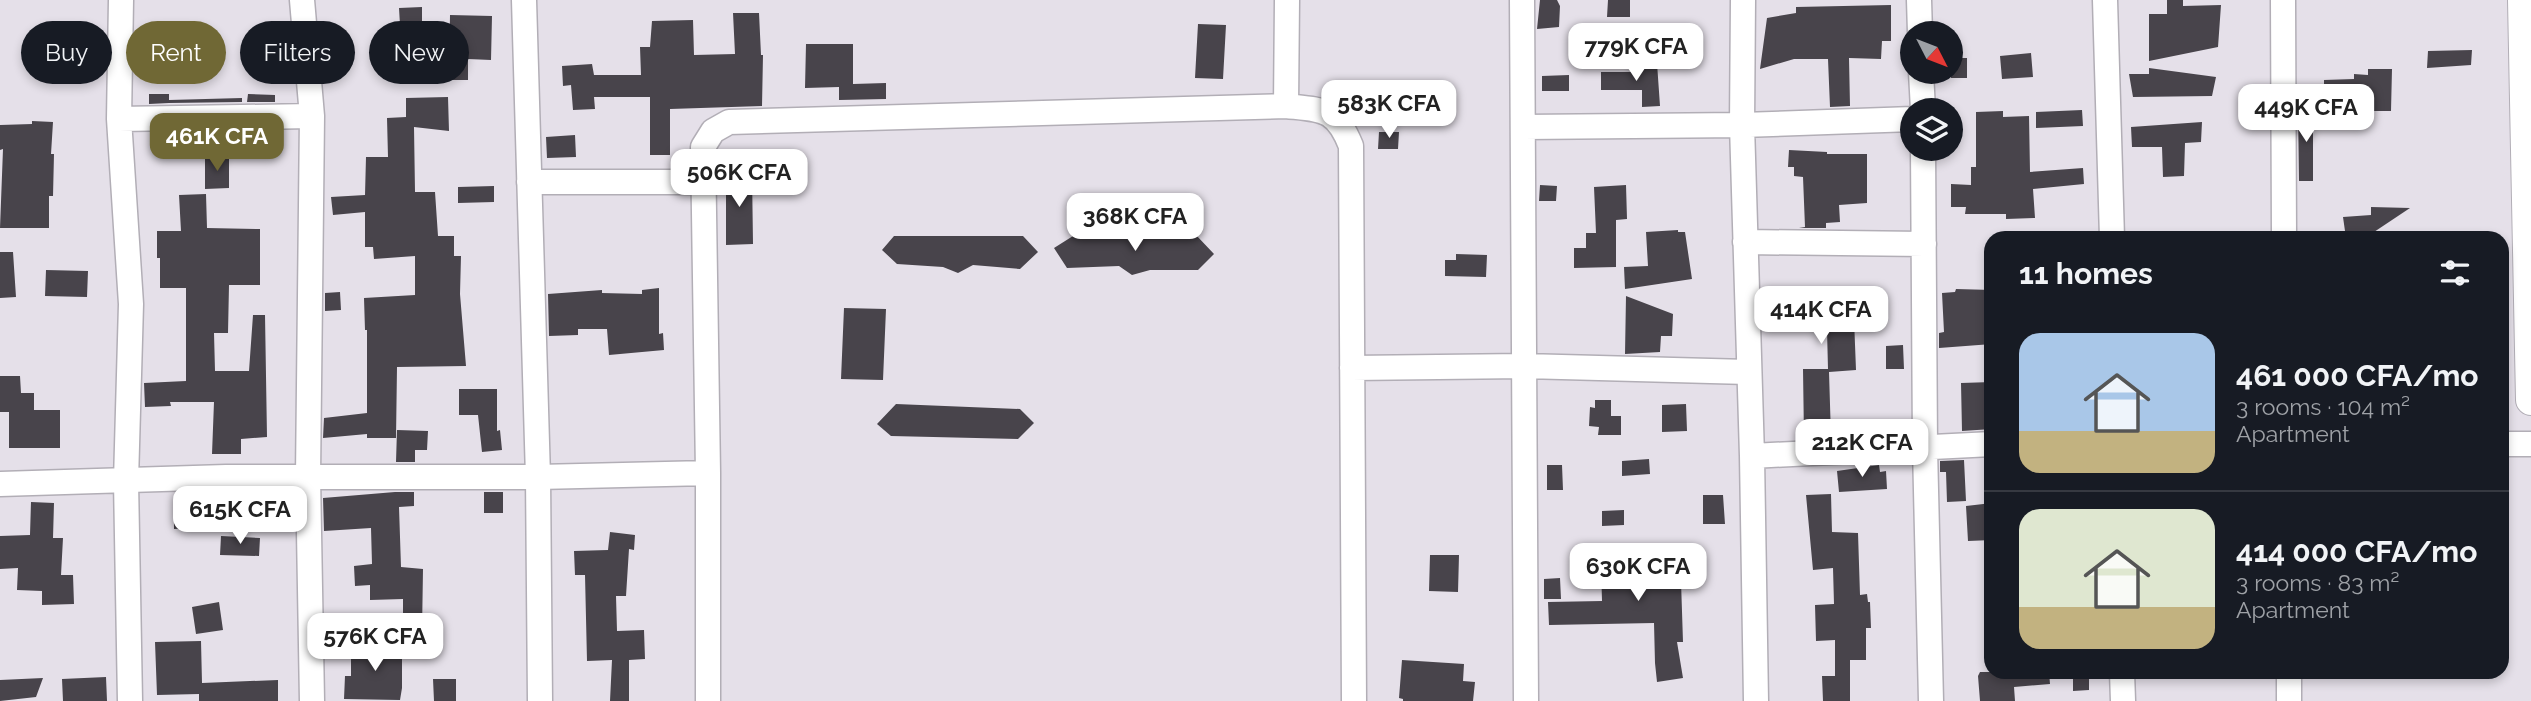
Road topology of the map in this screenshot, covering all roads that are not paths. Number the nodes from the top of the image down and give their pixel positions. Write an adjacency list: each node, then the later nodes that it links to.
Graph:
1 (121, 0): 14 (street)
2 (302, 0): 13 (street)
3 (524, 0): 19 (street)
4 (1287, 0): 12 (street)
5 (1522, 0): 17 (street)
6 (1743, 0): 16 (street)
7 (1919, 0): 11 (street)
8 (2105, 0): 21 (street)
9 (2283, 0): 22 (street)
10 (2523, 0): 25 (street)
11 (1920, 21)
12 (1286, 107): 20 (street); 27 (street)
13 (312, 116): 14 (street); 36 (street)
14 (120, 119): 38 (street)
15 (1900, 120): 16 (street)
16 (1742, 125): 17 (street); 23 (street)
17 (1523, 127): 26 (street)
18 (1923, 161): 24 (street)
19 (529, 182): 20 (street); 37 (street)
20 (705, 182): 35 (street)
21 (2112, 231)
22 (2284, 231)
23 (1745, 242): 24 (street); 28 (street)
24 (1924, 244): 33 (street)
25 (2530, 293): 29 (street)
26 (1524, 366): 27 (street); 28 (street); 47 (street)
27 (1352, 368): 46 (street)
28 (1748, 372): 34 (street)
29 (2531, 400)
30 (1984, 444): 33 (street)
31 (2509, 444): 32 (street)
32 (2531, 444)
33 (1925, 448): 34 (street); 49 (street)
34 (1752, 456): 48 (street)
35 (708, 473): 37 (street); 45 (street)
36 (308, 476): 37 (street); 38 (street); 43 (street)
37 (538, 477): 44 (street)
38 (125, 481): 39 (street); 42 (street)
39 (0, 484)
40 (2122, 679): 50 (street)
41 (2289, 679): 51 (street)
42 (130, 701)
43 (313, 701)
44 (540, 701)
45 (708, 701)
46 (1354, 701)
47 (1526, 701)
48 (1756, 701)
49 (1931, 701)
50 (2123, 701)
51 (2290, 701)

